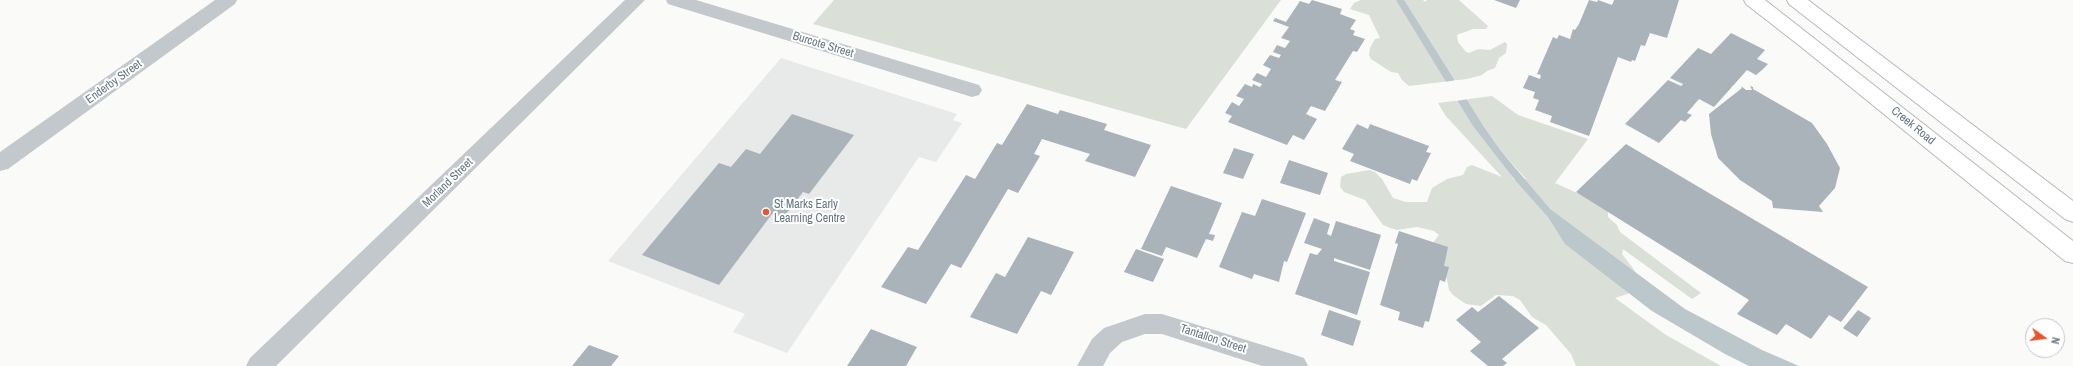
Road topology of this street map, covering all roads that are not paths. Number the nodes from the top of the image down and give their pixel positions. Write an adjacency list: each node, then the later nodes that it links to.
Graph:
1 (228, 0): 7 (street, Enderby Street)
2 (636, 0): 10 (street, Morland Street)
3 (675, 0): 6 (street, Burcote Street)
4 (1753, 0): 9 (main road, Creek Road)
5 (1796, 0): 8 (main road)
6 (972, 90)
7 (0, 163)
8 (2073, 213)
9 (2073, 254)
10 (259, 366)
11 (1090, 366): 12 (street, Tantallon Street)
12 (1295, 366)

